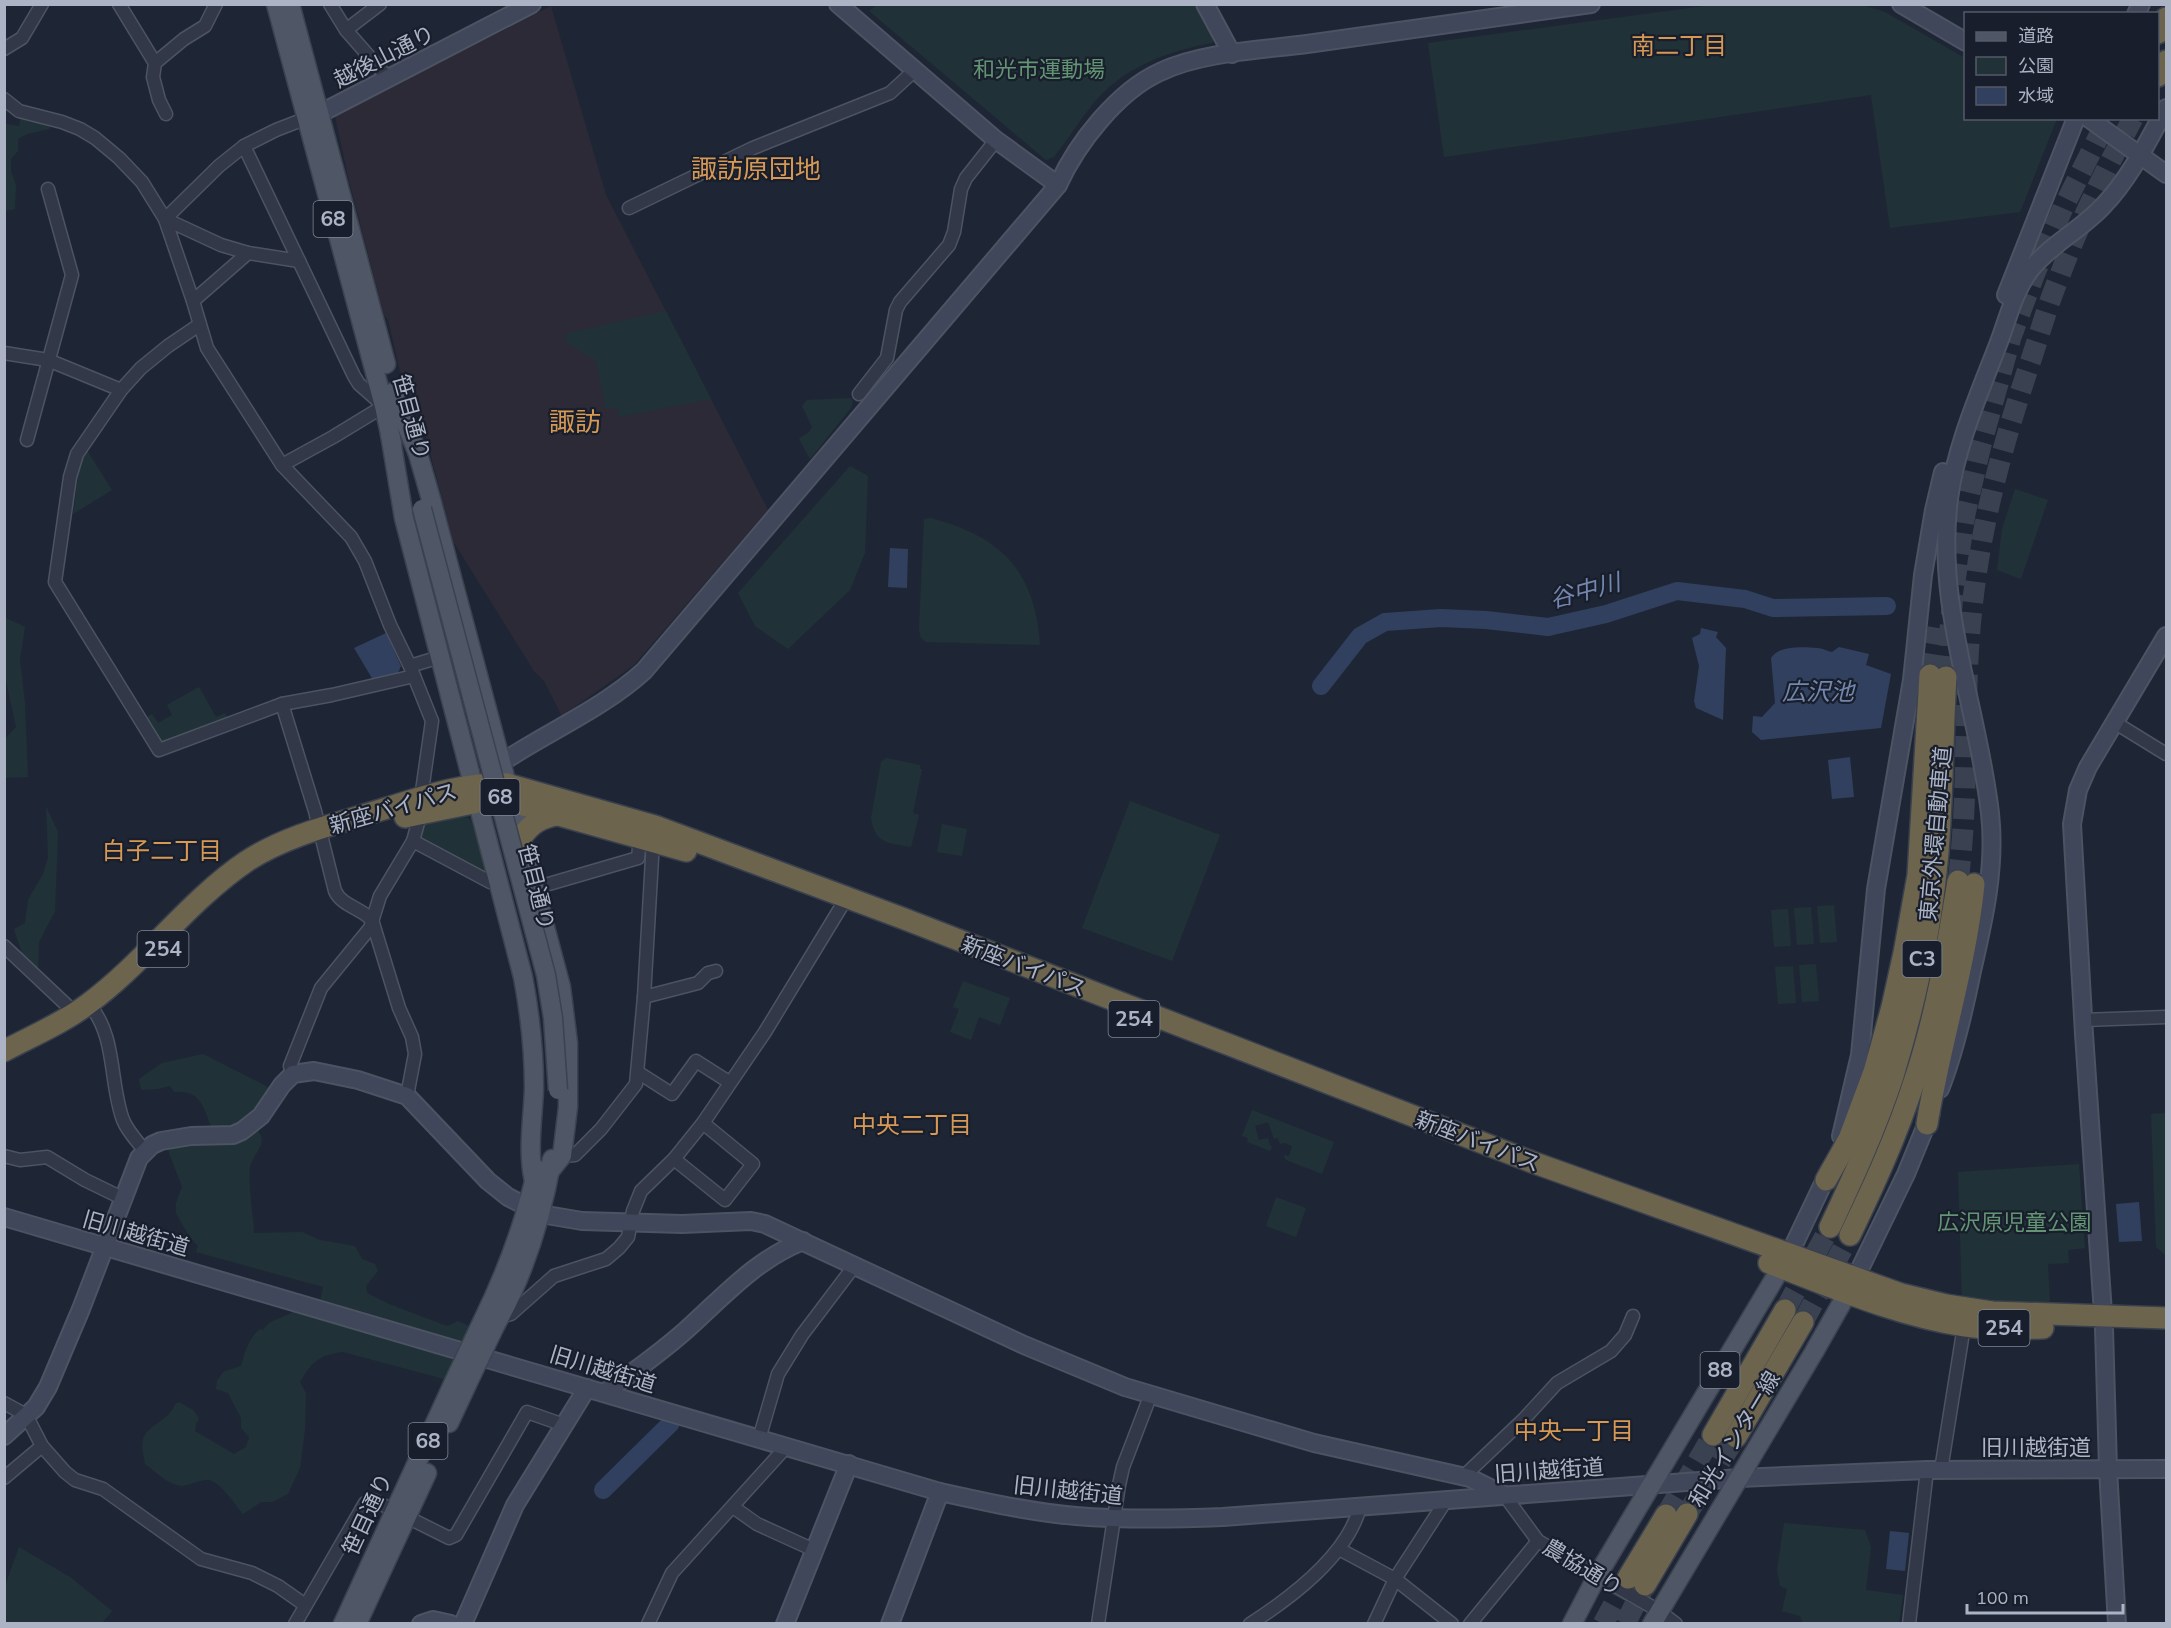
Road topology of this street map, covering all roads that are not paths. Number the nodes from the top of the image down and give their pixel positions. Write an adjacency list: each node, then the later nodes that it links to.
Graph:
1 (42, 4): 15 (street)
2 (119, 4): 17 (street)
3 (216, 4): 17 (street)
4 (276, 4): 23 (main road, 笹目通り / 68)
5 (290, 4): 23 (main road, 笹目通り / 68)
6 (330, 4): 13 (street)
7 (380, 4): 13 (street)
8 (532, 4): 19 (street, 越後山通り)
9 (838, 4): 18 (street)
10 (1204, 4): 16 (street)
11 (1591, 4): 16 (street)
12 (1901, 4): 14 (street)
13 (346, 30): 19 (street)
14 (1964, 41)
15 (4, 49)
16 (1232, 54): 30 (street)
17 (155, 63): 22 (street)
18 (915, 70): 26 (street); 32 (street)
19 (388, 78): 23 (street, 越後山通り)
20 (4, 99): 33 (street)
21 (2166, 108): 28 (street)
22 (166, 114)
23 (313, 116): 27 (street); 42 (main road, 笹目通り / 68)
24 (2075, 120): 87 (street)
25 (2091, 120): 28 (street)
26 (996, 140): 30 (street); 41 (street)
27 (244, 146): 33 (street); 35 (street)
28 (2140, 154): 29 (street); 81 (street)
29 (2166, 174)
30 (1058, 185): 55 (street)
31 (48, 189): 39 (street)
32 (629, 208)
33 (165, 219): 34 (street); 36 (street)
34 (248, 253): 35 (street); 36 (street)
35 (299, 261): 42 (street)
36 (194, 301): 37 (street)
37 (199, 325): 40 (street); 45 (street)
38 (4, 353): 39 (street)
39 (48, 360): 40 (street); 44 (street)
40 (121, 390): 50 (street)
41 (859, 394)
42 (389, 399): 43 (main road, 笹目通り / 68); 45 (street); 46 (main road, 笹目通り / 68); 52 (main road)
43 (390, 434): 46 (main road, 笹目通り / 68); 48 (main road)
44 (27, 440)
45 (282, 465): 49 (street)
46 (418, 512): 78 (main road, 笹目通り / 68)
47 (2166, 636): 51 (street)
48 (440, 657): 49 (street); 53 (main road)
49 (412, 671): 50 (street); 57 (street)
50 (282, 704): 59 (street)
51 (2114, 722): 54 (street); 72 (street)
52 (491, 726): 53 (main road); 55 (main road)
53 (460, 735): 56 (main road)
54 (2166, 754)
55 (501, 763): 56 (main road)
56 (492, 791): 57 (highway, 新座バイパス / 254); 58 (highway, 新座バイパス / 254); 60 (main road); 63 (main road); 97 (highway, 新座バイパス / 254)
57 (419, 806): 59 (highway, 新座バイパス / 254); 62 (street)
58 (557, 815): 60 (highway); 61 (highway, 新座バイパス / 254)
59 (321, 834): 66 (street); 70 (highway, 新座バイパス / 254)
60 (521, 838): 64 (main road)
61 (647, 839): 64 (street); 65 (highway, 新座バイパス / 254); 69 (street)
62 (413, 841): 63 (street); 66 (street)
63 (498, 881): 88 (main road)
64 (535, 888): 84 (main road)
65 (841, 907): 77 (street); 97 (highway, 新座バイパス / 254)
66 (372, 920): 76 (street); 79 (street)
67 (4, 945): 70 (street)
68 (716, 971): 69 (street)
69 (644, 997): 75 (street)
70 (86, 1009): 73 (highway, 新座バイパス / 254); 74 (highway, 新座バイパス / 254); 82 (street)
71 (2166, 1017): 72 (street)
72 (2084, 1020): 105 (street)
73 (4, 1051)
74 (4, 1061)
75 (639, 1073): 77 (street); 84 (street)
76 (293, 1074): 79 (street); 82 (street)
77 (729, 1082): 80 (street)
78 (552, 1090): 86 (main road, 笹目通り / 68); 88 (main road, 笹目通り / 68)
79 (407, 1096): 90 (street)
80 (703, 1123): 85 (street); 85 (street)
81 (1927, 1124): 94 (highway, 東京外環自動車道 / C3); 99 (street)
82 (145, 1151): 89 (street)
83 (4, 1156): 89 (street)
84 (562, 1156): 86 (main road)
85 (674, 1159): 92 (street)
86 (550, 1171): 90 (main road, 笹目通り / 68)
87 (1826, 1180): 93 (highway, 東京外環自動車道 / C3); 97 (street)
88 (534, 1181): 90 (main road, 笹目通り / 68)
89 (122, 1198): 96 (street)
90 (535, 1211): 92 (street); 103 (main road, 笹目通り / 68)
91 (4, 1217): 96 (street, 旧川越街道)
92 (632, 1223): 95 (street); 103 (street)
93 (1830, 1227)
94 (1850, 1235)
95 (803, 1241): 98 (street); 109 (street)
96 (105, 1247): 108 (street, 旧川越街道); 112 (street)
97 (1785, 1261): 99 (highway, 新座バイパス / 254); 127 (main road, 88)
98 (855, 1265): 110 (street); 117 (street)
99 (1851, 1286): 105 (highway, 新座バイパス / 254); 106 (highway, 新座バイパス / 254); 126 (main road, 和光インター線)
100 (1785, 1310): 114 (highway)
101 (1633, 1316): 124 (street)
102 (2166, 1318): 105 (highway, 新座バイパス / 254)
103 (493, 1320): 133 (main road, 笹目通り / 68, bridge)
104 (1803, 1322): 116 (highway)
105 (2104, 1323): 106 (highway, 新座バイパス / 254); 107 (highway, 新座バイパス / 254); 122 (street)
106 (1964, 1326): 123 (street)
107 (2166, 1329)
108 (587, 1388): 109 (street, 旧川越街道); 113 (street)
109 (604, 1393): 117 (street, 旧川越街道)
110 (1151, 1395): 124 (street); 136 (street)
111 (4, 1403): 112 (street)
112 (27, 1415): 115 (street); 118 (street)
113 (564, 1425): 133 (street); 149 (street)
114 (1713, 1435)
115 (4, 1436)
116 (1736, 1437)
117 (759, 1439): 119 (street, 旧川越街道)
118 (42, 1446): 125 (street); 142 (street)
119 (787, 1446): 120 (street, 旧川越街道); 131 (street)
120 (849, 1464): 128 (street, 旧川越街道); 139 (street)
121 (2166, 1468): 122 (street, 旧川越街道)
122 (2108, 1469): 123 (street, 旧川越街道); 161 (street)
123 (1934, 1470): 126 (street, 旧川越街道); 160 (street)
124 (1463, 1477): 129 (street)
125 (4, 1478)
126 (1738, 1478): 127 (street, 旧川越街道); 143 (main road, 和光インター線)
127 (1651, 1485): 129 (street, 旧川越街道); 140 (main road, 88)
128 (940, 1492): 136 (street, 旧川越街道); 152 (street)
129 (1505, 1496): 130 (street, 旧川越街道); 137 (street, 農協通り)
130 (1445, 1502): 132 (street, 旧川越街道); 141 (street)
131 (733, 1507): 139 (street); 150 (street)
132 (1360, 1507): 136 (street, 旧川越街道); 138 (street)
133 (401, 1513): 142 (street); 145 (main road, 笹目通り / 68); 146 (main road, 笹目通り / 68)
134 (1687, 1514): 135 (highway)
135 (1666, 1515)
136 (1113, 1519): 153 (street)
137 (1538, 1541): 140 (street, 農協通り); 157 (street)
138 (1340, 1549): 141 (street); 154 (street)
139 (814, 1550): 151 (street)
140 (1597, 1576): 143 (street, 農協通り); 158 (main road, 88)
141 (1395, 1579): 155 (street); 156 (street)
142 (304, 1613): 144 (street)
143 (1655, 1617): 159 (street, 農協通り)
144 (296, 1623)
145 (343, 1623)
146 (357, 1623)
147 (421, 1623): 148 (street)
148 (451, 1623)
149 (463, 1623)
150 (648, 1623)
151 (785, 1623)
152 (891, 1623)
153 (1098, 1623)
154 (1250, 1623)
155 (1374, 1623)
156 (1452, 1623)
157 (1470, 1623)
158 (1572, 1623)
159 (1676, 1623)
160 (1909, 1623)
161 (2116, 1623)

